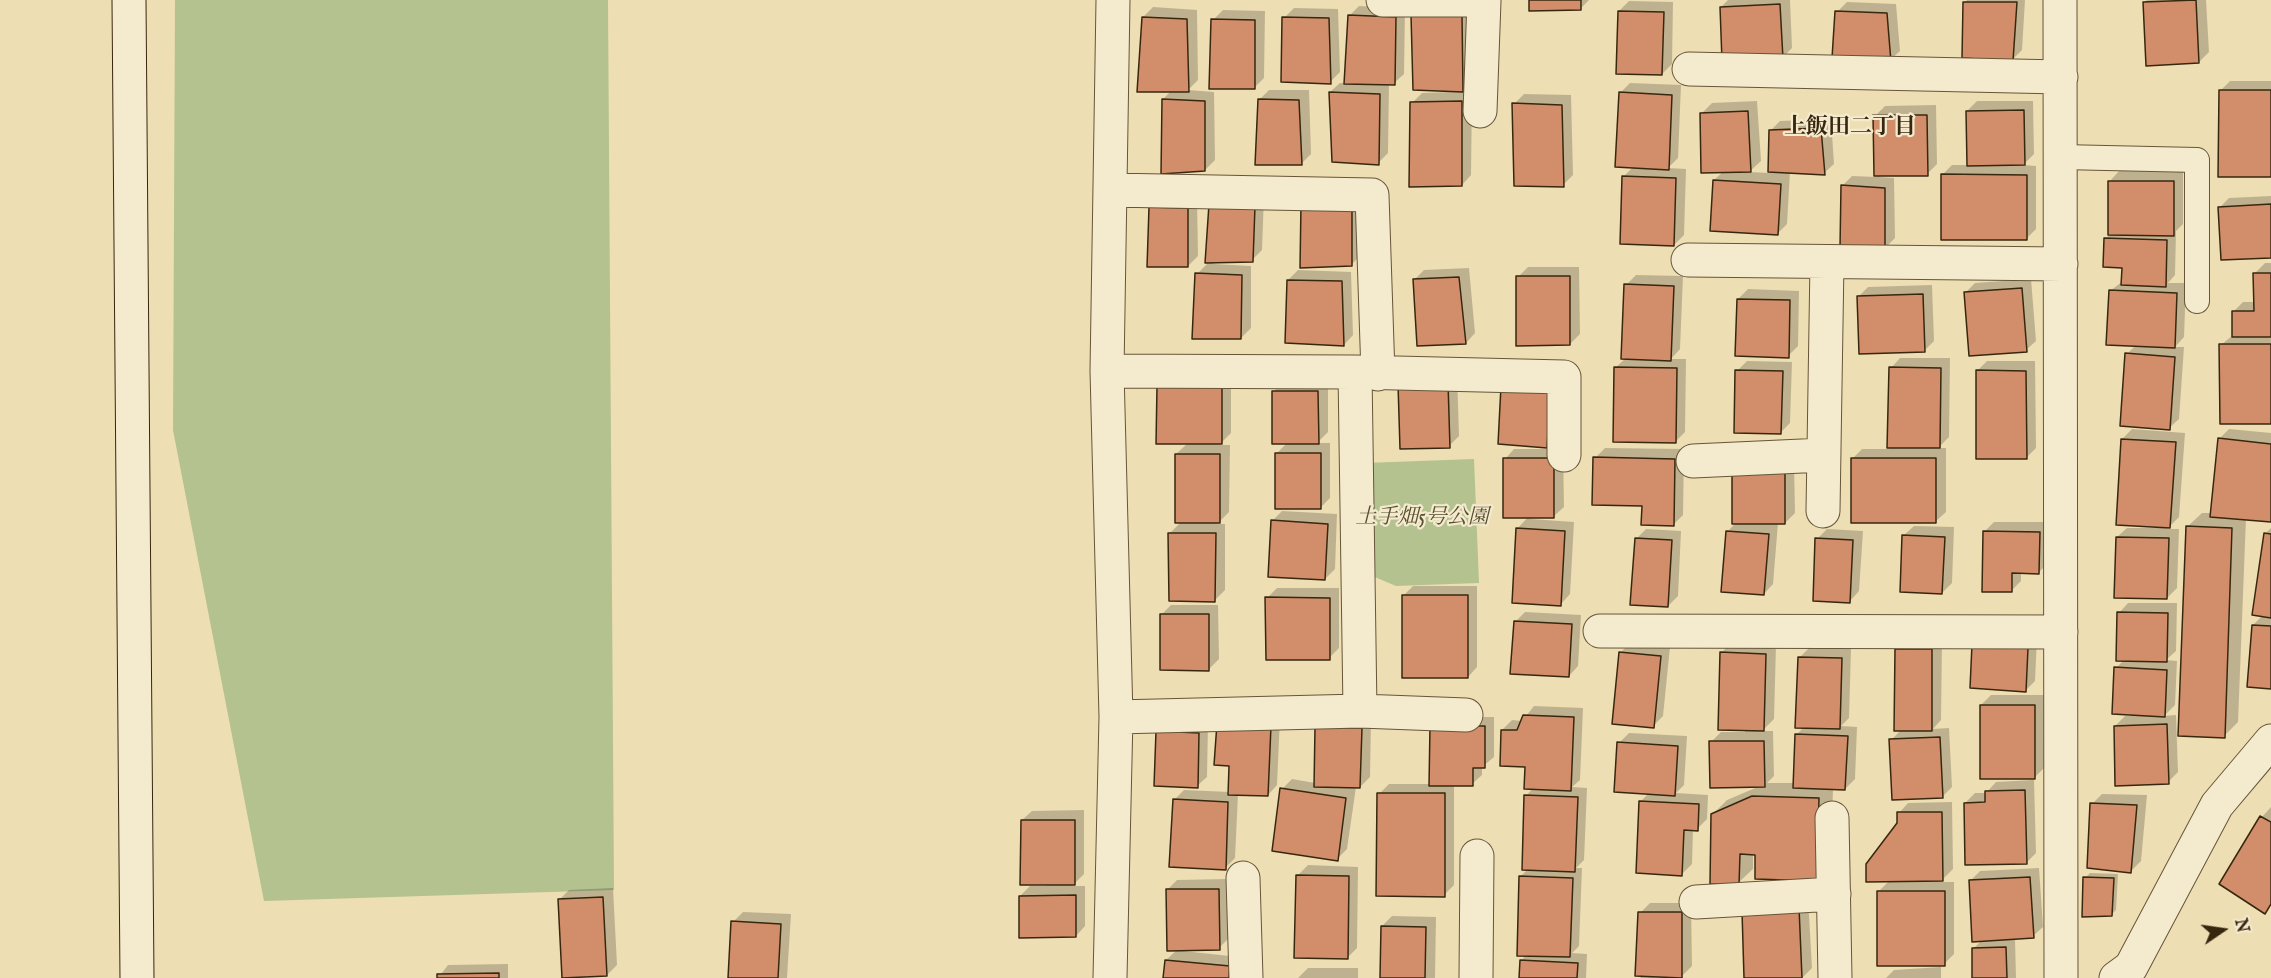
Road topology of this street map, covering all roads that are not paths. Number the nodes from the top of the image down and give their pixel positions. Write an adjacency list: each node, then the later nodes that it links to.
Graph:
1 (129, 0): 33 (street)
2 (1113, 0): 10 (street)
3 (1383, 0): 4 (street)
4 (1484, 0): 8 (street)
5 (2060, 0): 7 (street)
6 (1689, 69): 7 (street)
7 (2061, 77): 9 (street)
8 (1480, 111)
9 (2061, 157): 13 (street); 14 (lane)
10 (1111, 190): 15 (street); 16 (street)
11 (1688, 260): 12 (street)
12 (1827, 262): 13 (street); 18 (street)
13 (2061, 264): 22 (street)
14 (2197, 302)
15 (1107, 372): 16 (street); 25 (street)
16 (1367, 373): 17 (street); 23 (street)
17 (1564, 455)
18 (1824, 455): 19 (street); 20 (street)
19 (1693, 461)
20 (1823, 511)
21 (1600, 632): 22 (street)
22 (2061, 632): 38 (street)
23 (1360, 711): 24 (street); 25 (street)
24 (1466, 715)
25 (1116, 717): 34 (street)
26 (2271, 741): 32 (street)
27 (1832, 818): 30 (street)
28 (1477, 856): 36 (street)
29 (1243, 878): 35 (street)
30 (1834, 894): 31 (street); 37 (street)
31 (1696, 902)
32 (2126, 974)
33 (137, 978)
34 (1110, 978)
35 (1246, 978)
36 (1476, 978)
37 (1834, 978)
38 (2061, 978)

